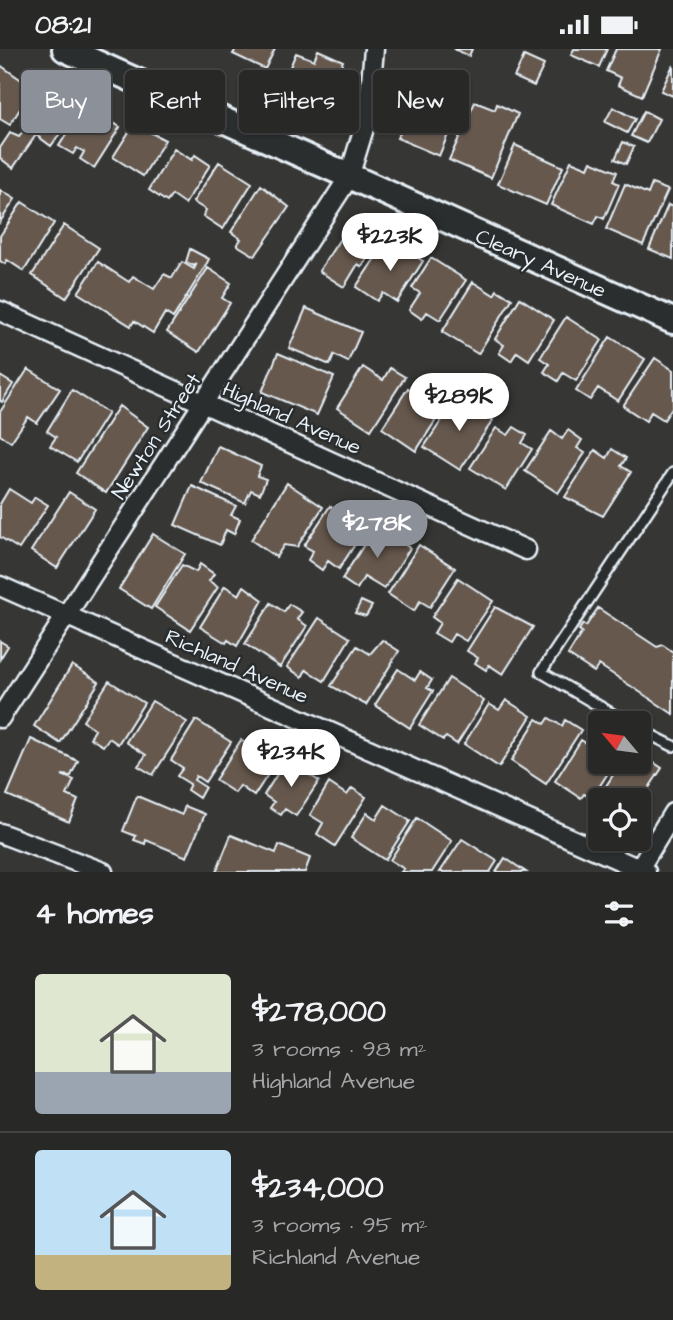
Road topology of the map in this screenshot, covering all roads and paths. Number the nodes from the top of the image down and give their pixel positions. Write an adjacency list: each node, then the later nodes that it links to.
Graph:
1 (65, 49): 3 (street, Cleary Avenue)
2 (374, 49): 3 (street, Newton Street)
3 (349, 177): 5 (street, Cleary Avenue); 6 (street, Newton Street)
4 (0, 311): 6 (street, Highland Avenue)
5 (673, 321)
6 (204, 404): 8 (street, Highland Avenue); 10 (street, Newton Street)
7 (673, 473): 11 (lane)
8 (526, 550)
9 (0, 586): 10 (street, Richland Avenue)
10 (66, 615): 12 (street, Newton Street); 17 (street, Richland Avenue)
11 (607, 711)
12 (0, 718)
13 (651, 735): 14 (lane)
14 (673, 745)
15 (673, 813): 17 (street)
16 (0, 833): 18 (street)
17 (641, 871)
18 (103, 872)

